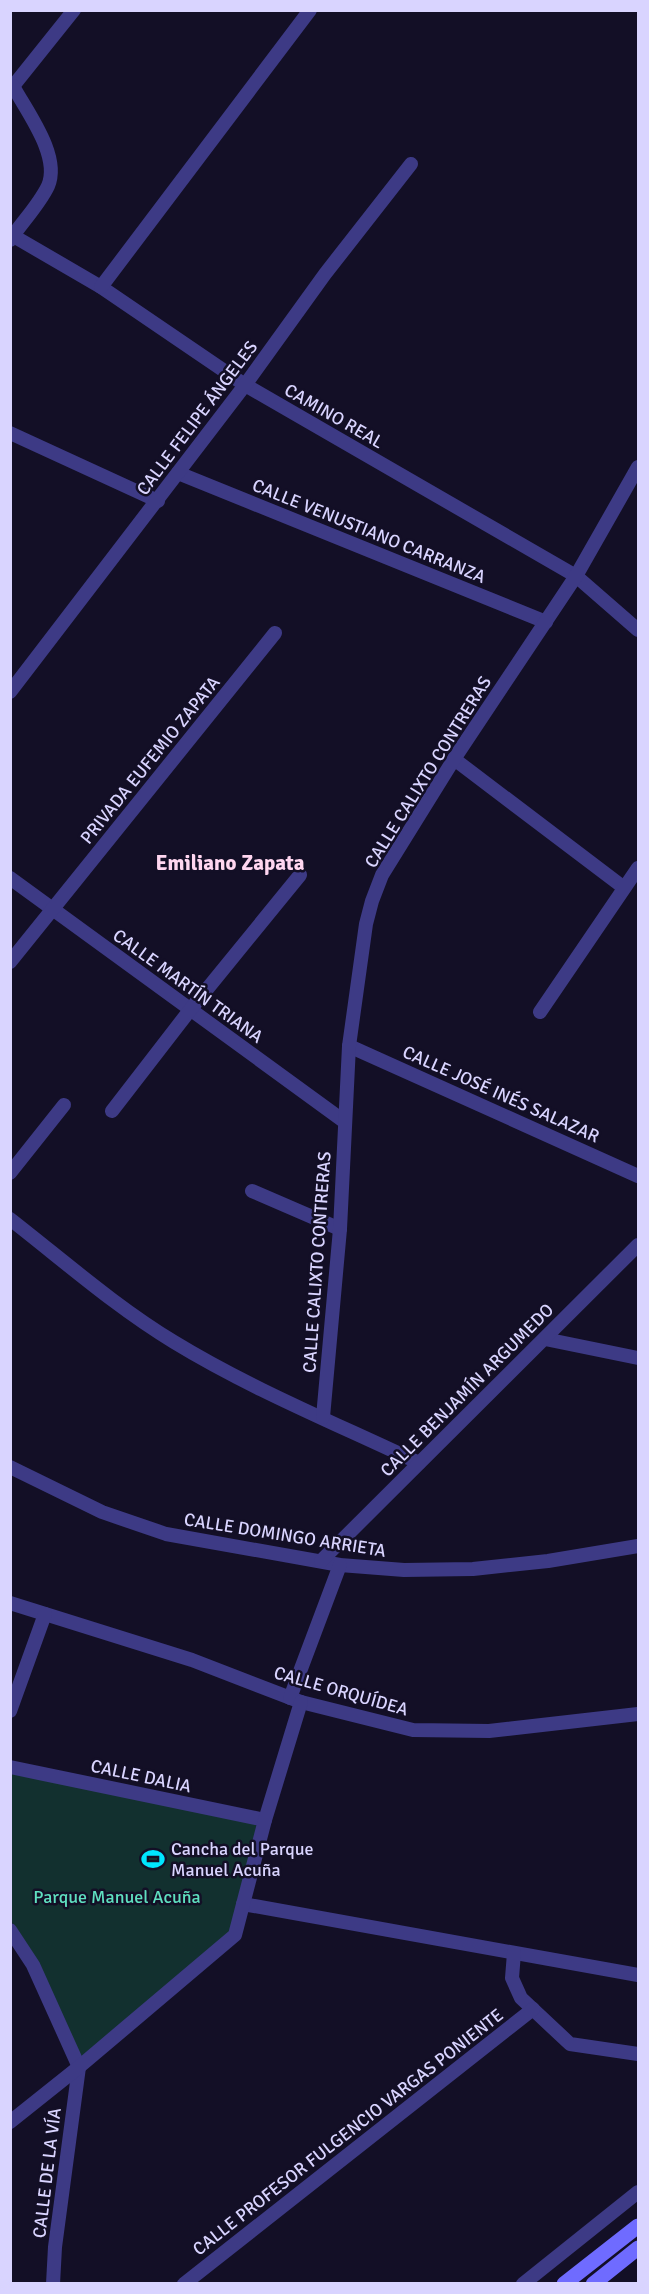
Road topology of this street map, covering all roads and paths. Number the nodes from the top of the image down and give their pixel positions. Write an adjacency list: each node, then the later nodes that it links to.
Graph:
1 (74, 10): 3 (street)
2 (310, 10): 6 (street)
3 (12, 88): 5 (street)
4 (411, 164): 7 (street, CALLE FELIPE ÁNGELES)
5 (12, 236): 6 (street, CAMINO REAL)
6 (101, 288): 7 (street, CAMINO REAL)
7 (245, 386): 10 (street, CALLE FELIPE ÁNGELES); 12 (street, CAMINO REAL)
8 (10, 433): 11 (street)
9 (639, 467): 12 (street, CALLE CALIXTO CONTRERAS)
10 (178, 473): 11 (street, CALLE FELIPE ÁNGELES); 13 (street, CALLE VENUSTIANO CARRANZA)
11 (158, 501): 16 (street, CALLE FELIPE ÁNGELES)
12 (576, 576): 13 (street, CALLE CALIXTO CONTRERAS); 14 (street, CAMINO REAL)
13 (546, 622): 17 (street, CALLE CALIXTO CONTRERAS)
14 (639, 630)
15 (275, 633): 22 (street, PRIVADA EUFEMIO ZAPATA)
16 (10, 692)
17 (454, 759): 21 (street); 26 (street, CALLE CALIXTO CONTRERAS)
18 (639, 868): 21 (street)
19 (300, 876): 24 (street)
20 (10, 878): 22 (street, CALLE MARTÍN TRIANA)
21 (623, 887): 25 (street)
22 (53, 909): 23 (street, PRIVADA EUFEMIO ZAPATA); 24 (street, CALLE MARTÍN TRIANA)
23 (10, 962)
24 (190, 1010): 28 (street); 29 (street, CALLE MARTÍN TRIANA)
25 (540, 1012)
26 (349, 1046): 29 (street, CALLE CALIXTO CONTRERAS); 31 (street, CALLE JOSÉ INÉS SALAZAR)
27 (64, 1105): 30 (street)
28 (112, 1111)
29 (345, 1122): 34 (street, CALLE CALIXTO CONTRERAS)
30 (10, 1173)
31 (639, 1176)
32 (252, 1191): 34 (street)
33 (10, 1219): 38 (street)
34 (340, 1229): 38 (street, CALLE CALIXTO CONTRERAS)
35 (639, 1245): 36 (street, CALLE BENJAMÍN ARGUMEDO)
36 (545, 1339): 37 (street); 39 (street, CALLE BENJAMÍN ARGUMEDO)
37 (639, 1358)
38 (323, 1417): 39 (street)
39 (418, 1463): 42 (street, CALLE BENJAMÍN ARGUMEDO)
40 (10, 1467): 42 (street, CALLE DOMINGO ARRIETA)
41 (639, 1546): 43 (street, CALLE DOMINGO ARRIETA)
42 (321, 1561): 43 (street, CALLE DOMINGO ARRIETA)
43 (340, 1565): 46 (street)
44 (10, 1603): 45 (street, CALLE ORQUÍDEA)
45 (45, 1614): 46 (street, CALLE ORQUÍDEA); 47 (street)
46 (294, 1696): 48 (street, CALLE ORQUÍDEA); 50 (street)
47 (10, 1711)
48 (639, 1714)
49 (10, 1767): 50 (street, CALLE DALIA)
50 (265, 1820): 51 (street)
51 (243, 1904): 53 (street); 57 (street)
52 (10, 1930): 57 (street)
53 (514, 1953): 54 (street); 55 (street)
54 (639, 1976)
55 (533, 2009): 56 (street); 63 (street, CALLE PROFESOR FULGENCIO VARGAS PONIENTE)
56 (639, 2054)
57 (79, 2067): 58 (street); 62 (street, CALLE DE LA VÍA)
58 (10, 2122)
59 (639, 2192): 64 (street)
60 (639, 2226): 65 (main road)
61 (639, 2248): 66 (main road)
62 (53, 2283)
63 (184, 2283)
64 (524, 2283)
65 (564, 2283)
66 (593, 2283)

